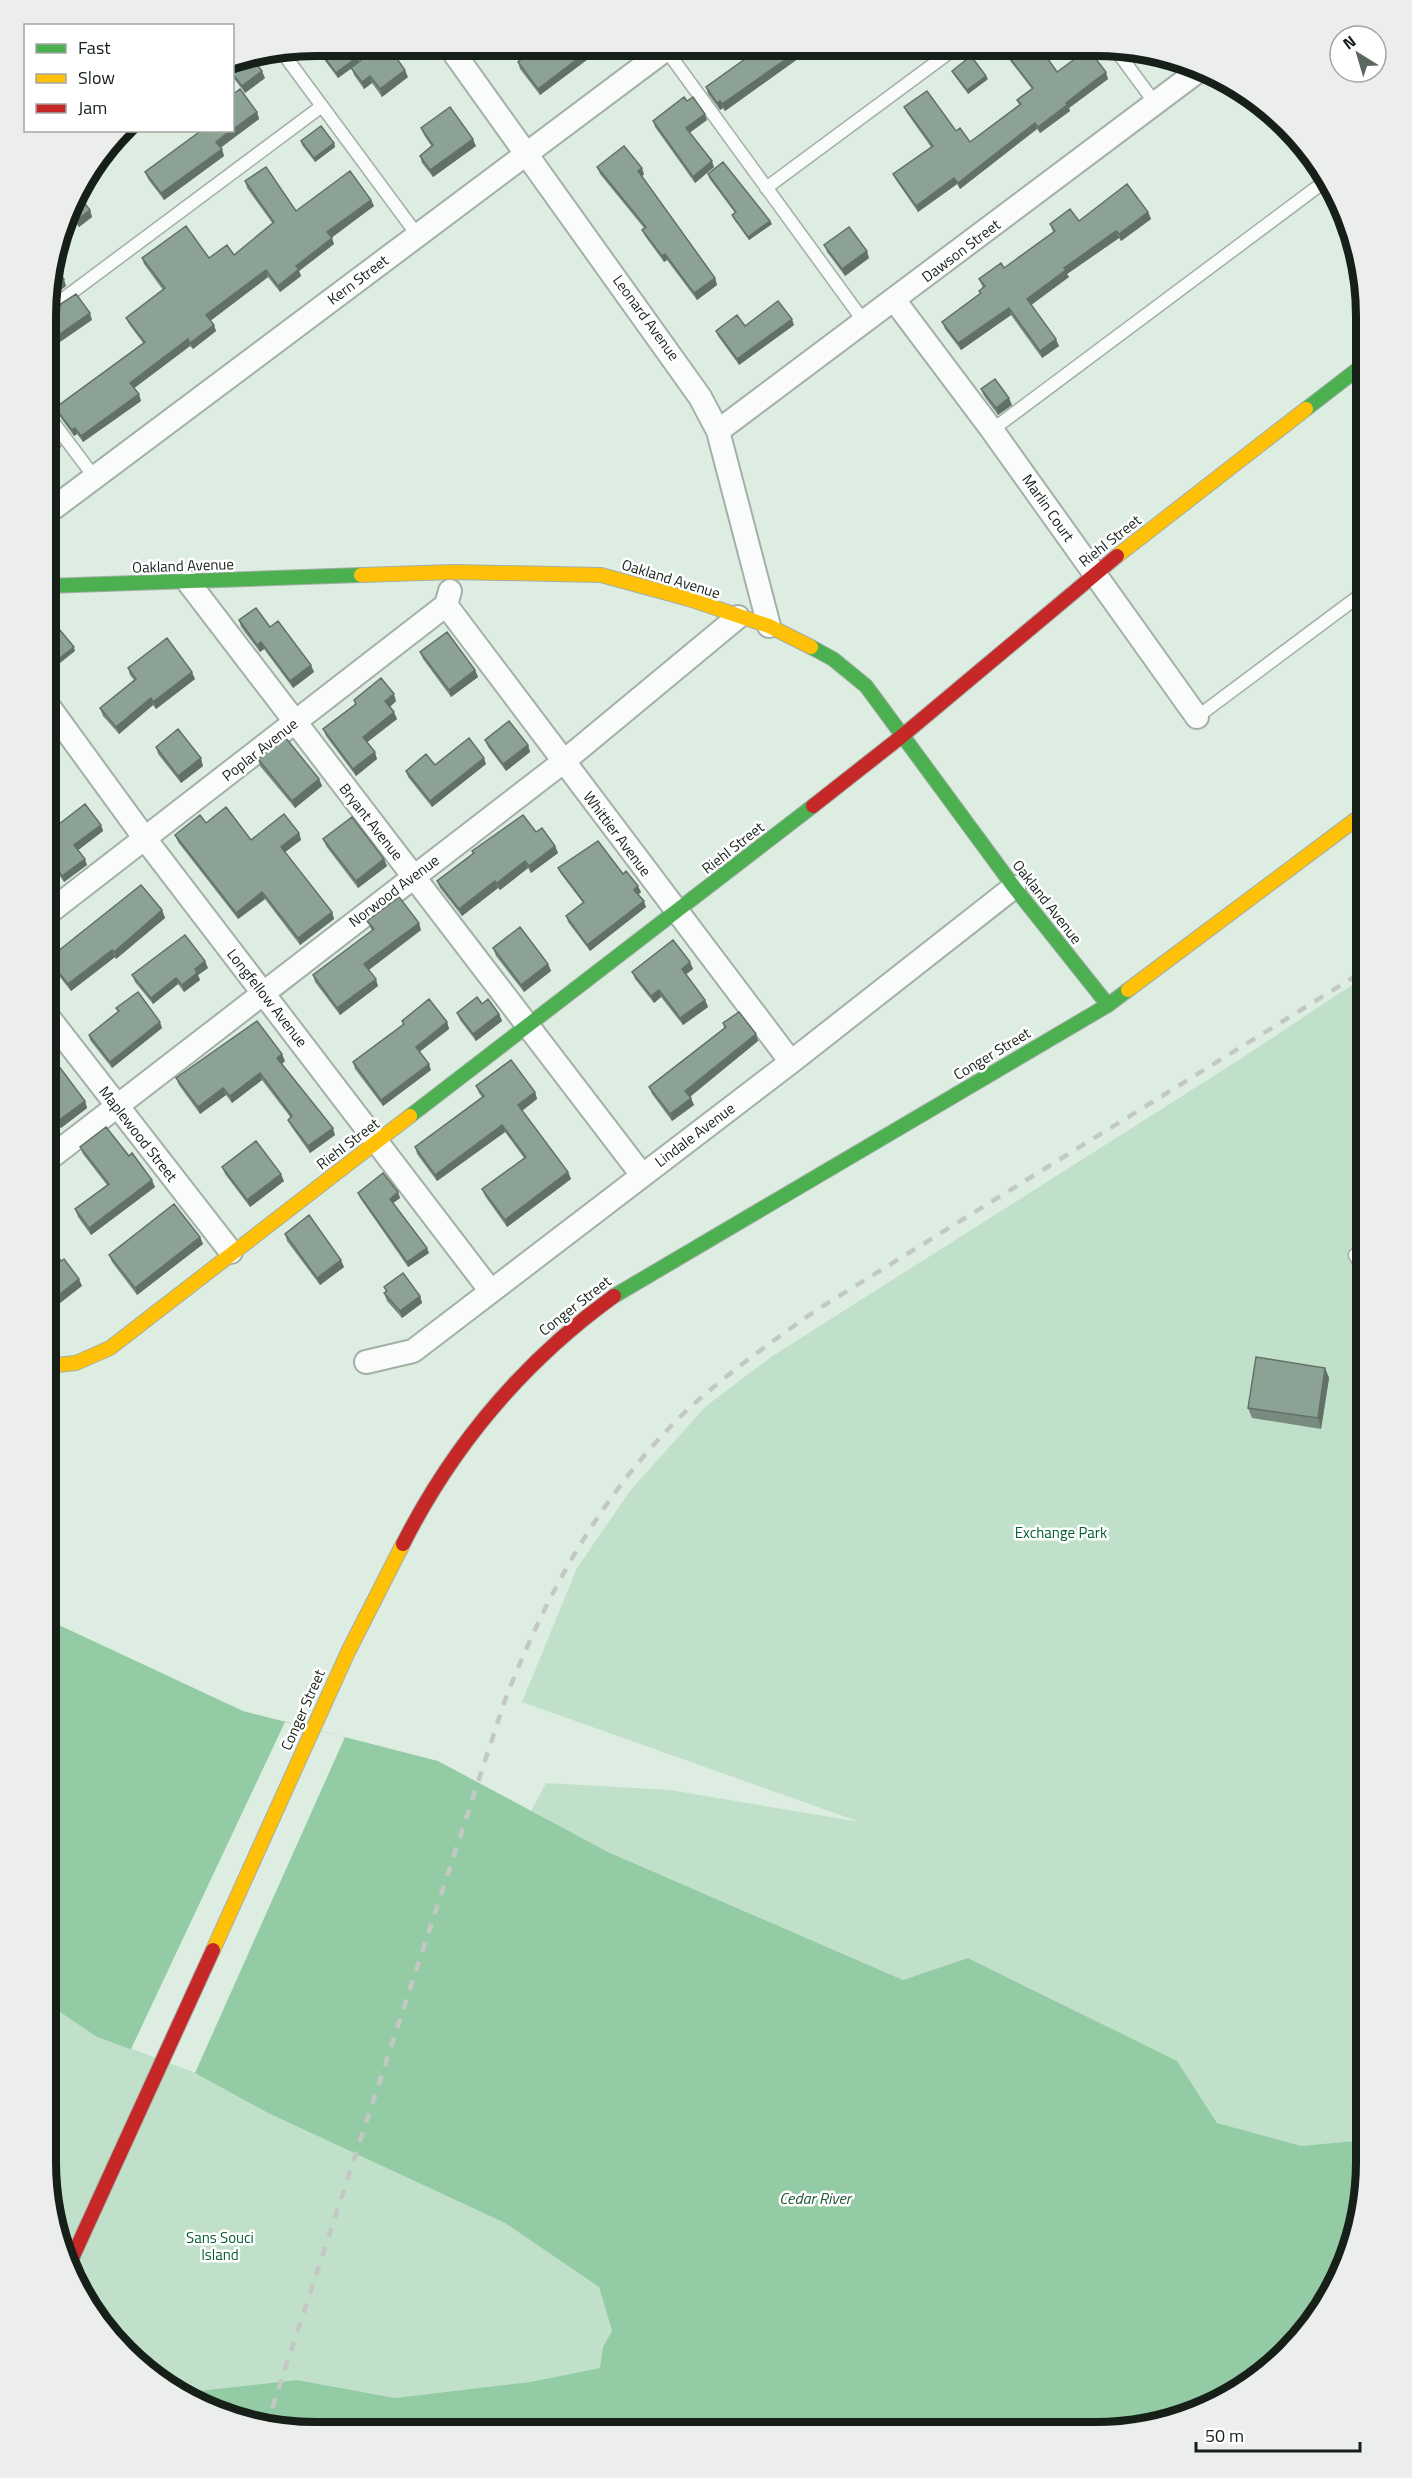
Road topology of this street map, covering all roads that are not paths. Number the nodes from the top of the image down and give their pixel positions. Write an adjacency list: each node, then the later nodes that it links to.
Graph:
1 (456, 56): 10 (street, Leonard Avenue)
2 (656, 56): 10 (street, Kern Street)
3 (673, 56): 12 (lane)
4 (945, 56): 12 (lane)
5 (1121, 57): 8 (lane)
6 (286, 58): 9 (lane)
7 (1194, 74): 8 (street, Dawson Street)
8 (1155, 103): 14 (street, Dawson Street)
9 (322, 105): 13 (lane); 15 (lane)
10 (528, 153): 13 (street, Kern Street); 20 (street, Leonard Avenue)
11 (1321, 184): 19 (lane)
12 (766, 188): 16 (lane)
13 (418, 236): 21 (street, Kern Street)
14 (895, 301): 16 (street, Dawson Street); 19 (street, Marlin Court)
15 (56, 304)
16 (865, 323): 20 (street, Dawson Street)
17 (1356, 371): 24 (street, Riehl Street)
18 (56, 426): 21 (lane)
19 (992, 430): 24 (street, Marlin Court)
20 (718, 431): 30 (street, Leonard Avenue)
21 (95, 478): 22 (street, Kern Street)
22 (56, 506)
23 (454, 572): 25 (street, Oakland Avenue); 28 (street); 29 (street, Oakland Avenue)
24 (1094, 573): 32 (street, Marlin Court); 34 (street, Riehl Street)
25 (189, 583): 26 (street, Oakland Avenue); 33 (street, Bryant Avenue)
26 (56, 586)
27 (1356, 598): 32 (lane)
28 (446, 605): 33 (street, Poplar Avenue); 35 (street, Whittier Avenue)
29 (738, 617): 30 (street, Oakland Avenue); 35 (street, Norwood Avenue)
30 (769, 626): 34 (street, Oakland Avenue)
31 (56, 716): 37 (street, Longfellow Avenue)
32 (1197, 717)
33 (294, 723): 37 (street, Poplar Avenue); 38 (street, Bryant Avenue)
34 (902, 736): 39 (street, Oakland Avenue); 41 (street, Riehl Street)
35 (562, 762): 38 (street, Norwood Avenue); 41 (street, Whittier Avenue)
36 (1356, 819): 43 (street, Conger Street)
37 (146, 840): 40 (street, Poplar Avenue); 42 (street, Longfellow Avenue)
38 (414, 876): 42 (street, Norwood Avenue); 45 (street, Bryant Avenue)
39 (1014, 887): 43 (street, Oakland Avenue); 46 (street, Lindale Avenue)
40 (56, 908)
41 (677, 912): 45 (street, Riehl Street); 46 (street, Whittier Avenue)
42 (262, 992): 47 (street, Norwood Avenue); 48 (street, Longfellow Avenue)
43 (1108, 1005): 55 (street, Conger Street)
44 (56, 1027): 47 (street, Maplewood Street)
45 (529, 1027): 48 (street, Riehl Street); 50 (street, Bryant Avenue)
46 (791, 1062): 50 (street, Lindale Avenue)
47 (117, 1107): 49 (street, Norwood Avenue); 51 (street, Maplewood Street)
48 (379, 1142): 51 (street, Riehl Street); 52 (street, Longfellow Avenue)
49 (56, 1153)
50 (642, 1175): 52 (street, Lindale Avenue)
51 (231, 1252): 54 (street, Riehl Street)
52 (490, 1290): 53 (street, Lindale Avenue)
53 (366, 1362)
54 (56, 1365)
55 (73, 2256)

